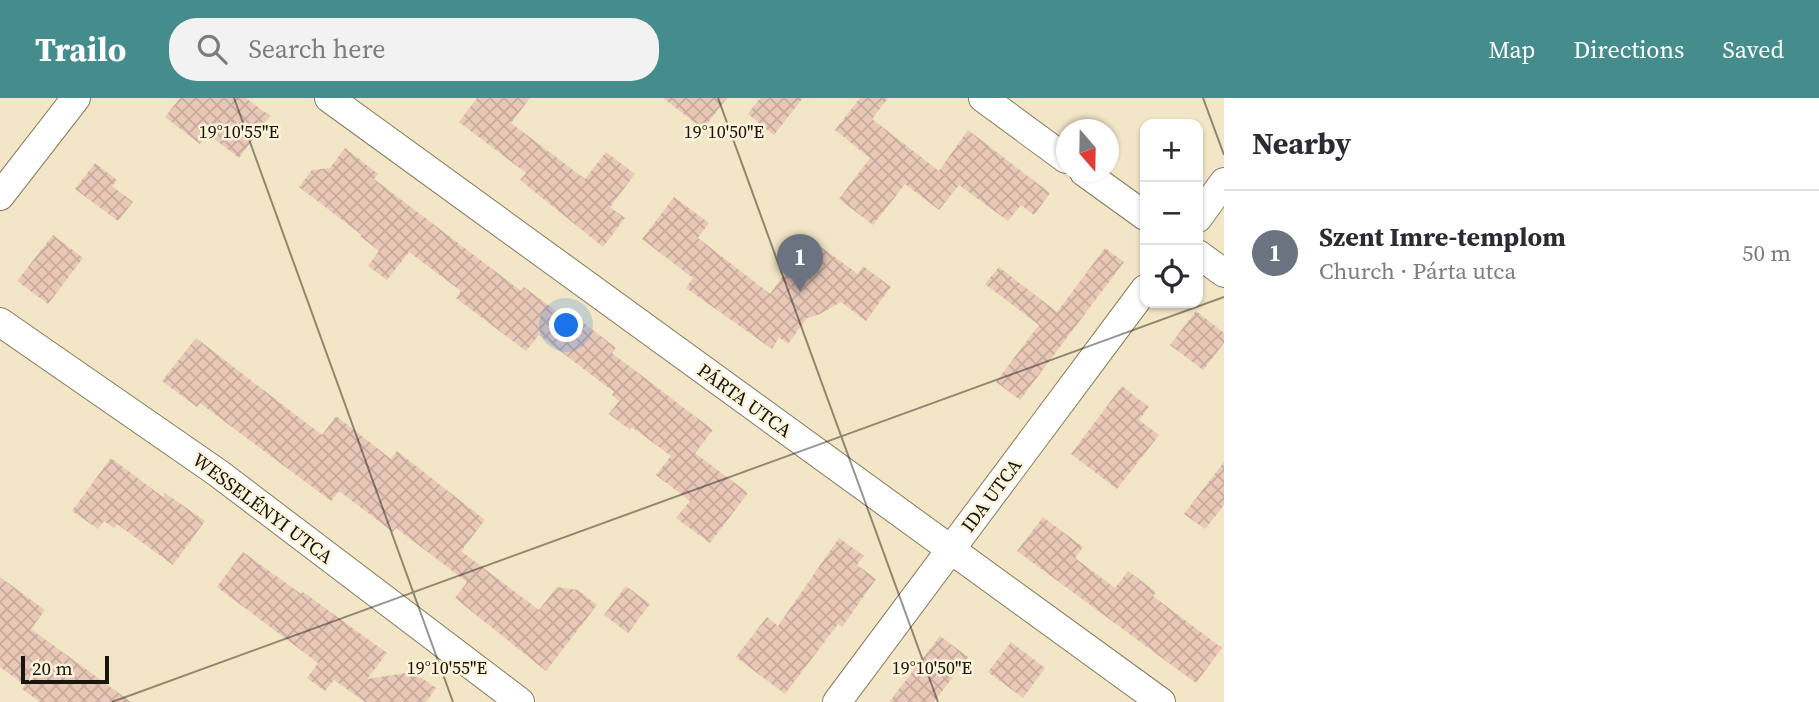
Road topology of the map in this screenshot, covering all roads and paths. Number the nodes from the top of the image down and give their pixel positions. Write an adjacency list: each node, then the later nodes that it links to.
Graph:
1 (76, 98): 7 (street)
2 (329, 98): 14 (street, PÁRTA UTCA)
3 (982, 98): 4 (street)
4 (1056, 152)
5 (1098, 182): 9 (street)
6 (1224, 182): 8 (street)
7 (0, 196)
8 (1203, 211)
9 (1140, 212)
10 (1203, 258): 11 (street)
11 (1224, 273)
12 (1140, 296): 14 (street, IDA UTCA)
13 (0, 322): 15 (street, WESSELÉNYI UTCA)
14 (950, 550): 16 (street, IDA UTCA); 17 (street, PÁRTA UTCA)
15 (520, 702)
16 (837, 702)
17 (1161, 702)

